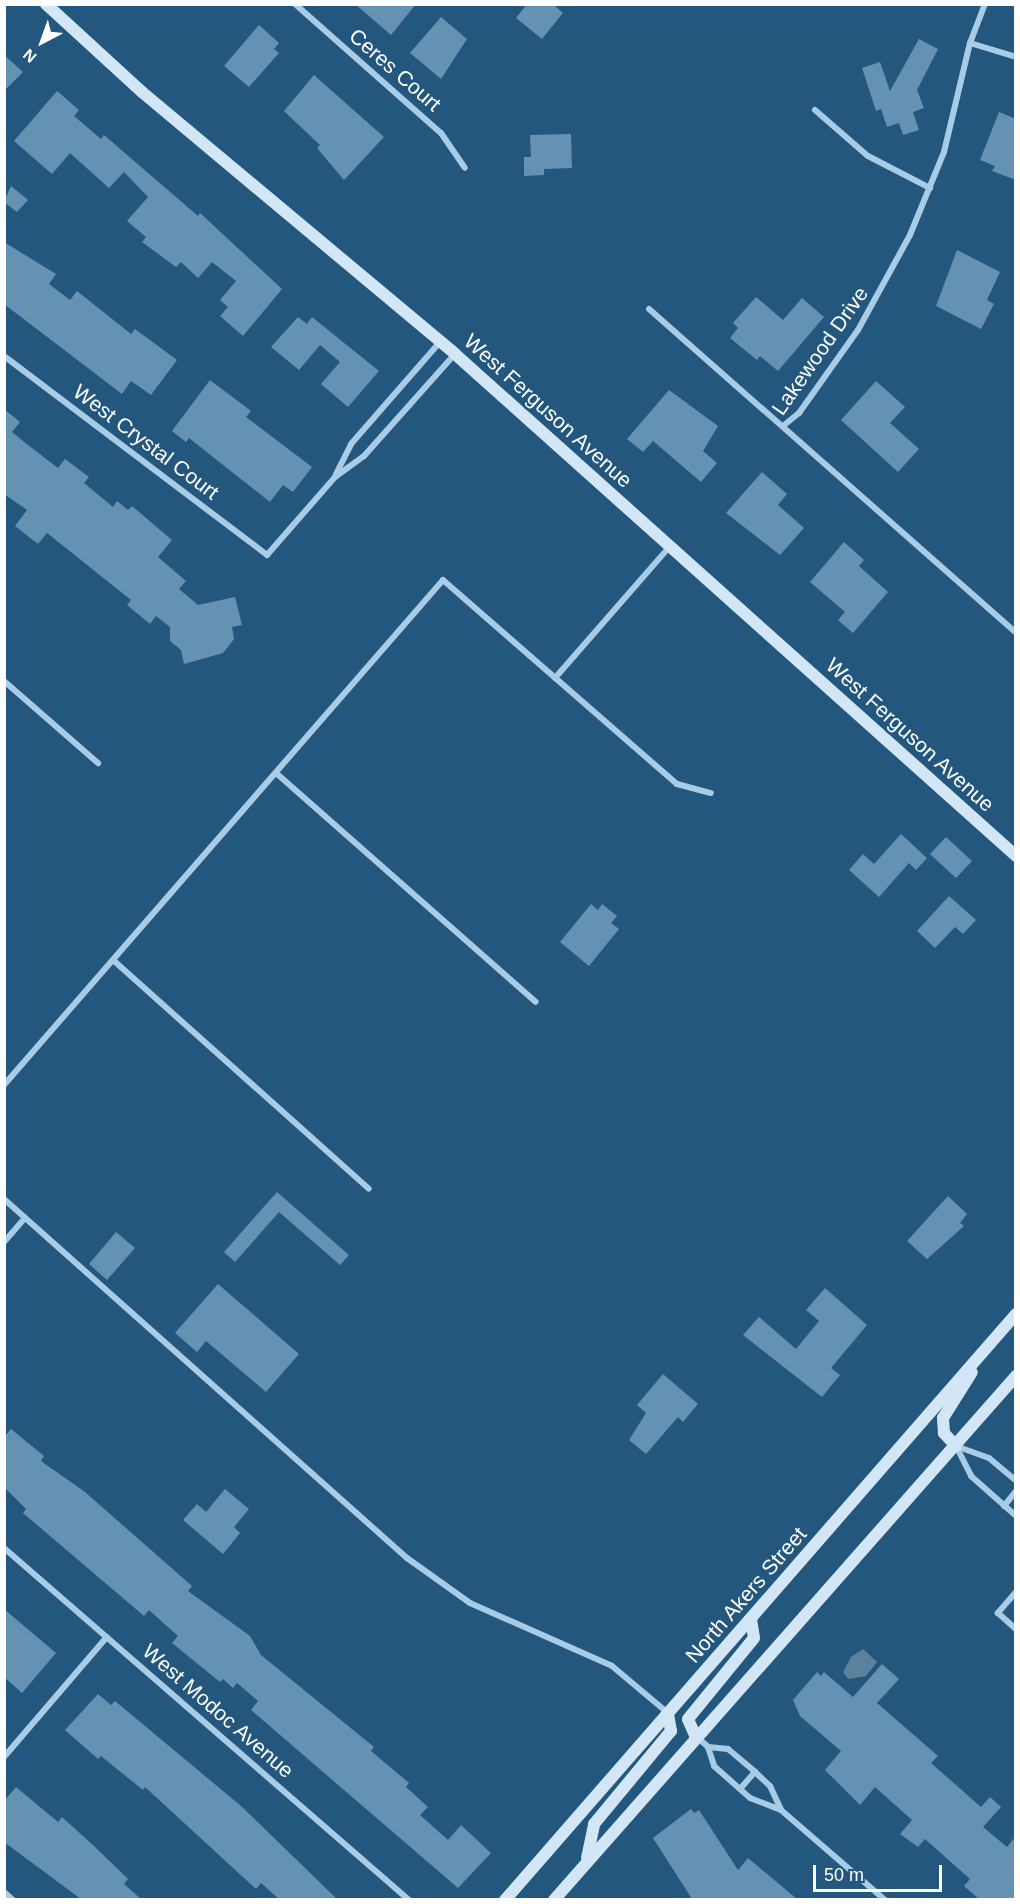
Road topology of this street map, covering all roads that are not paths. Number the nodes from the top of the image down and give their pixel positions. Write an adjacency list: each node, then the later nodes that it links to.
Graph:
1 (46, 4): 10 (main road, West Ferguson Avenue)
2 (295, 4): 7 (street, Ceres Court)
3 (985, 4): 4 (street, Lakewood Drive)
4 (970, 43): 5 (street); 8 (street, Lakewood Drive)
5 (1016, 57)
6 (815, 110): 8 (street)
7 (465, 168)
8 (930, 188): 13 (street, Lakewood Drive)
9 (649, 309): 13 (street)
10 (440, 342): 11 (main road, West Ferguson Avenue); 14 (street)
11 (455, 354): 14 (street); 15 (main road, West Ferguson Avenue)
12 (4, 356): 14 (street, West Crystal Court)
13 (783, 426): 16 (street, Lakewood Drive)
14 (335, 477)
15 (670, 546): 17 (street); 22 (main road, West Ferguson Avenue)
16 (1016, 632)
17 (555, 678): 20 (street); 21 (street)
18 (4, 681): 19 (street)
19 (98, 763)
20 (276, 772): 23 (street); 24 (street)
21 (711, 793)
22 (1016, 856)
23 (112, 960): 25 (street); 26 (street)
24 (536, 1002)
25 (4, 1085)
26 (369, 1189)
27 (4, 1199): 28 (street)
28 (25, 1218): 29 (street); 43 (street)
29 (4, 1242)
30 (1016, 1314): 31 (main road, North Akers Street)
31 (992, 1340): 33 (main road); 40 (main road, North Akers Street)
32 (1016, 1376): 33 (main road)
33 (956, 1446): 34 (street); 36 (street); 44 (main road)
34 (1016, 1481)
35 (1016, 1491): 36 (street)
36 (1004, 1506): 37 (street)
37 (1016, 1516)
38 (4, 1548): 42 (street, West Modoc Avenue)
39 (1016, 1592): 41 (street)
40 (751, 1618): 43 (main road, North Akers Street); 44 (main road)
41 (1016, 1629)
42 (107, 1638): 46 (street); 53 (street, West Modoc Avenue)
43 (668, 1714): 50 (main road); 54 (main road, North Akers Street)
44 (695, 1736): 45 (street); 50 (main road)
45 (708, 1747): 47 (street); 48 (street)
46 (4, 1756)
47 (755, 1773): 48 (street); 49 (street)
48 (740, 1789): 49 (street)
49 (781, 1810): 56 (street)
50 (587, 1859): 55 (main road)
51 (4, 1892): 52 (street)
52 (13, 1899)
53 (409, 1899)
54 (505, 1899)
55 (554, 1899)
56 (885, 1899)

